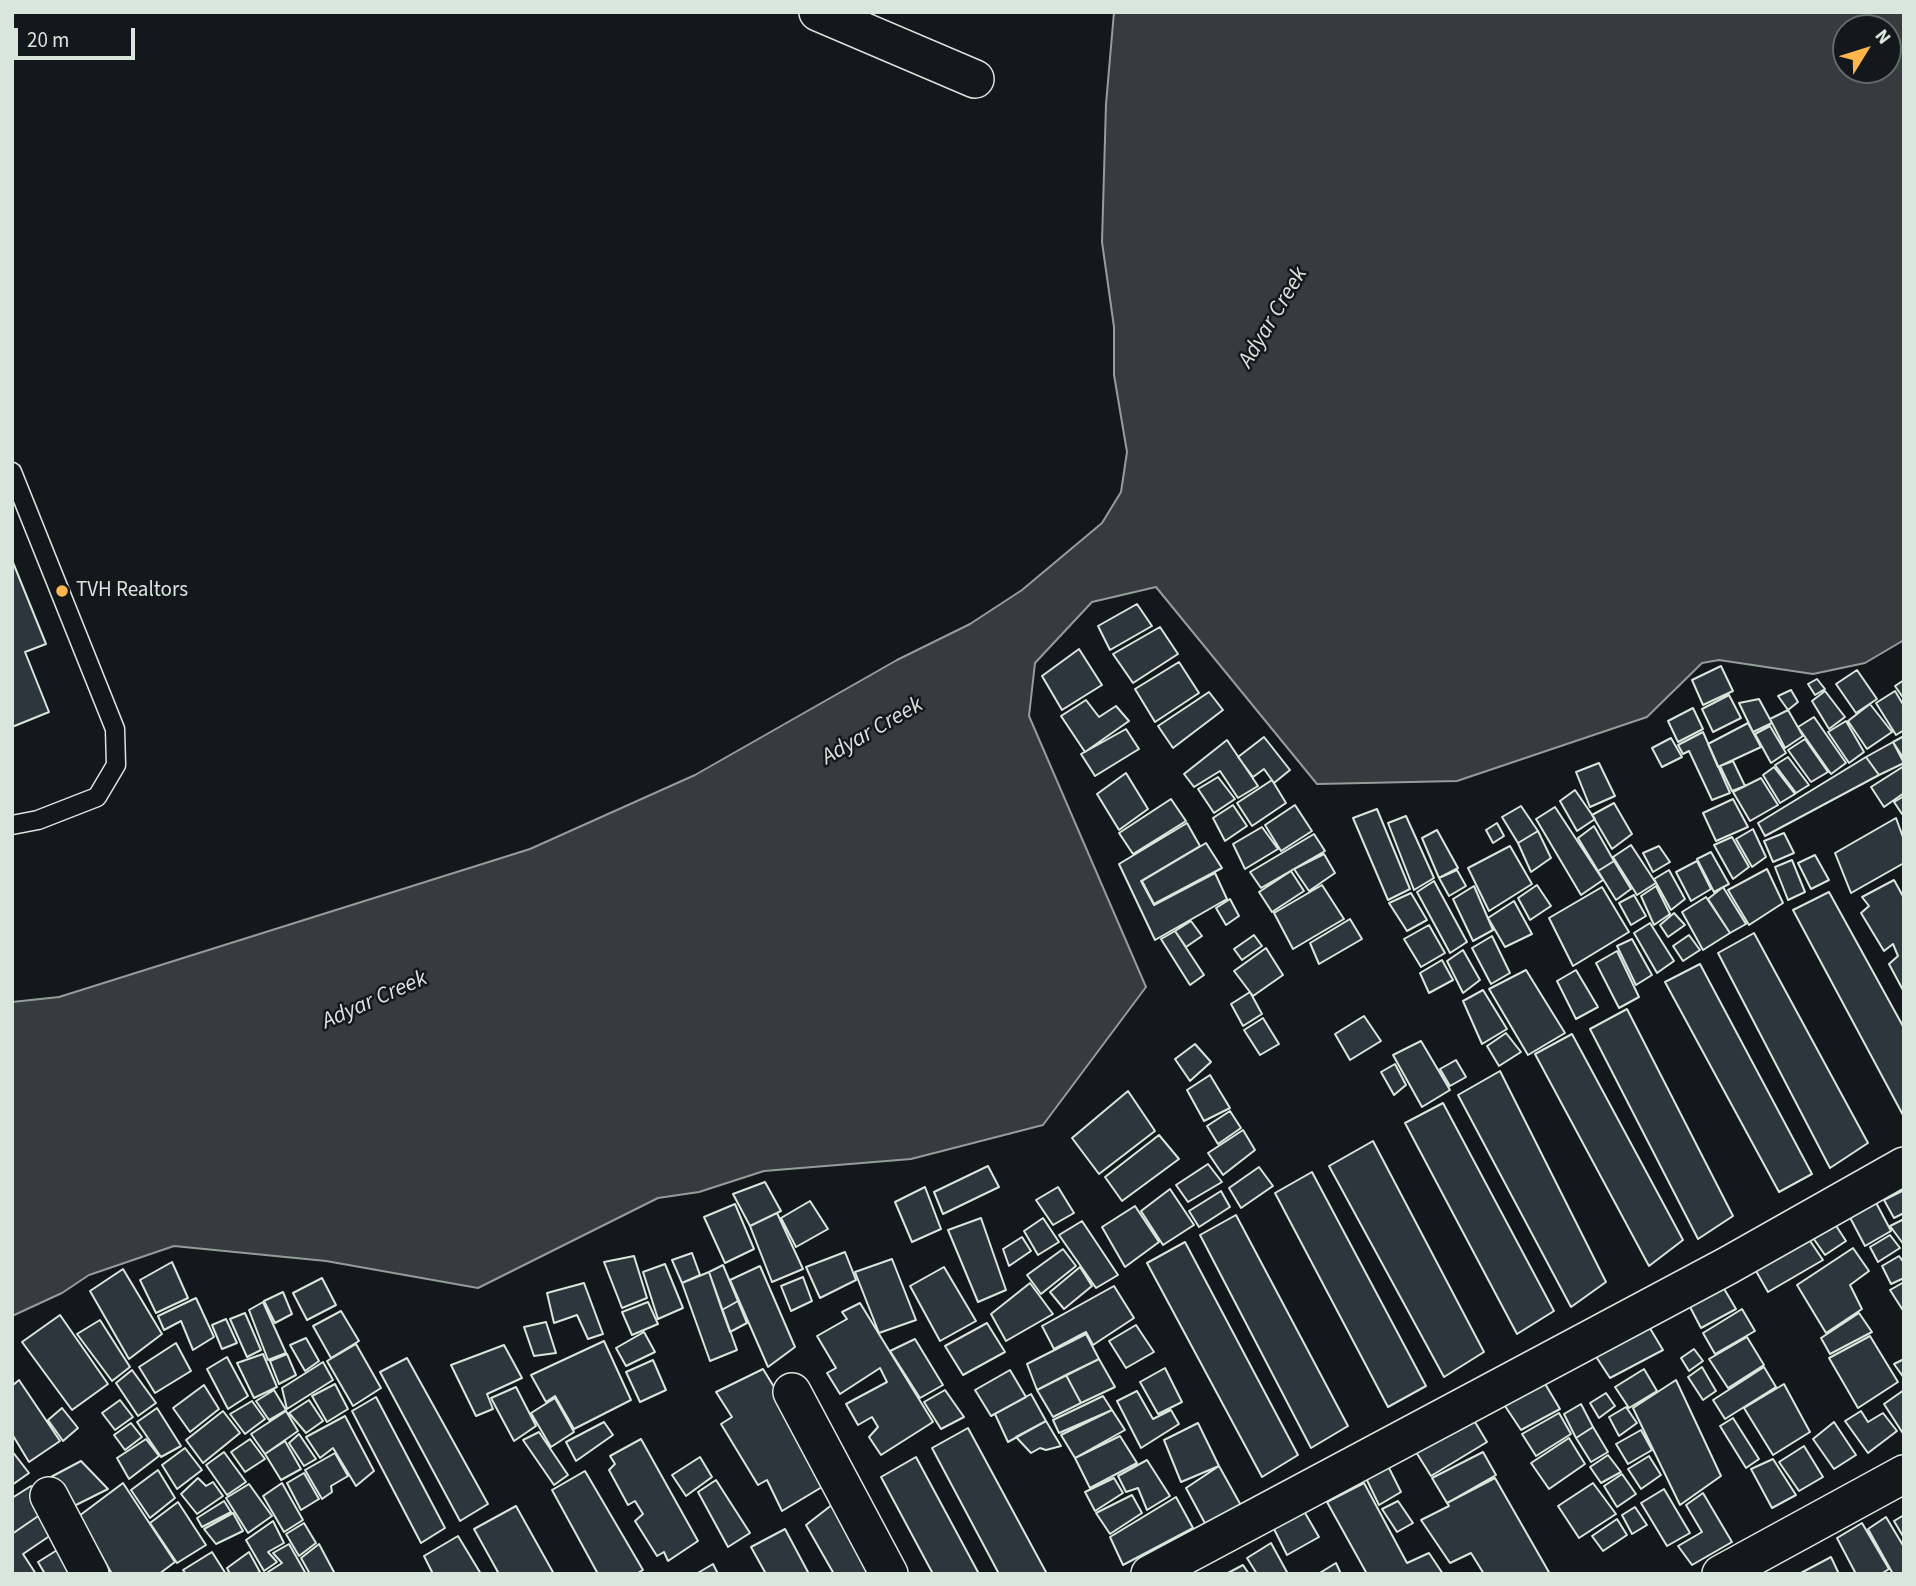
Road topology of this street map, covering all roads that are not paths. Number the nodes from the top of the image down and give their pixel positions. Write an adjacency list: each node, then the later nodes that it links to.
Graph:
1 (818, 12): 2 (street)
2 (975, 79)
3 (12, 472): 4 (lane)
4 (12, 825)
5 (1904, 1166): 9 (street)
6 (792, 1392): 11 (street)
7 (1904, 1474): 13 (street)
8 (49, 1496): 10 (street)
9 (1192, 1564): 12 (street)
10 (90, 1574)
11 (889, 1574)
12 (1150, 1574)
13 (1721, 1574)

